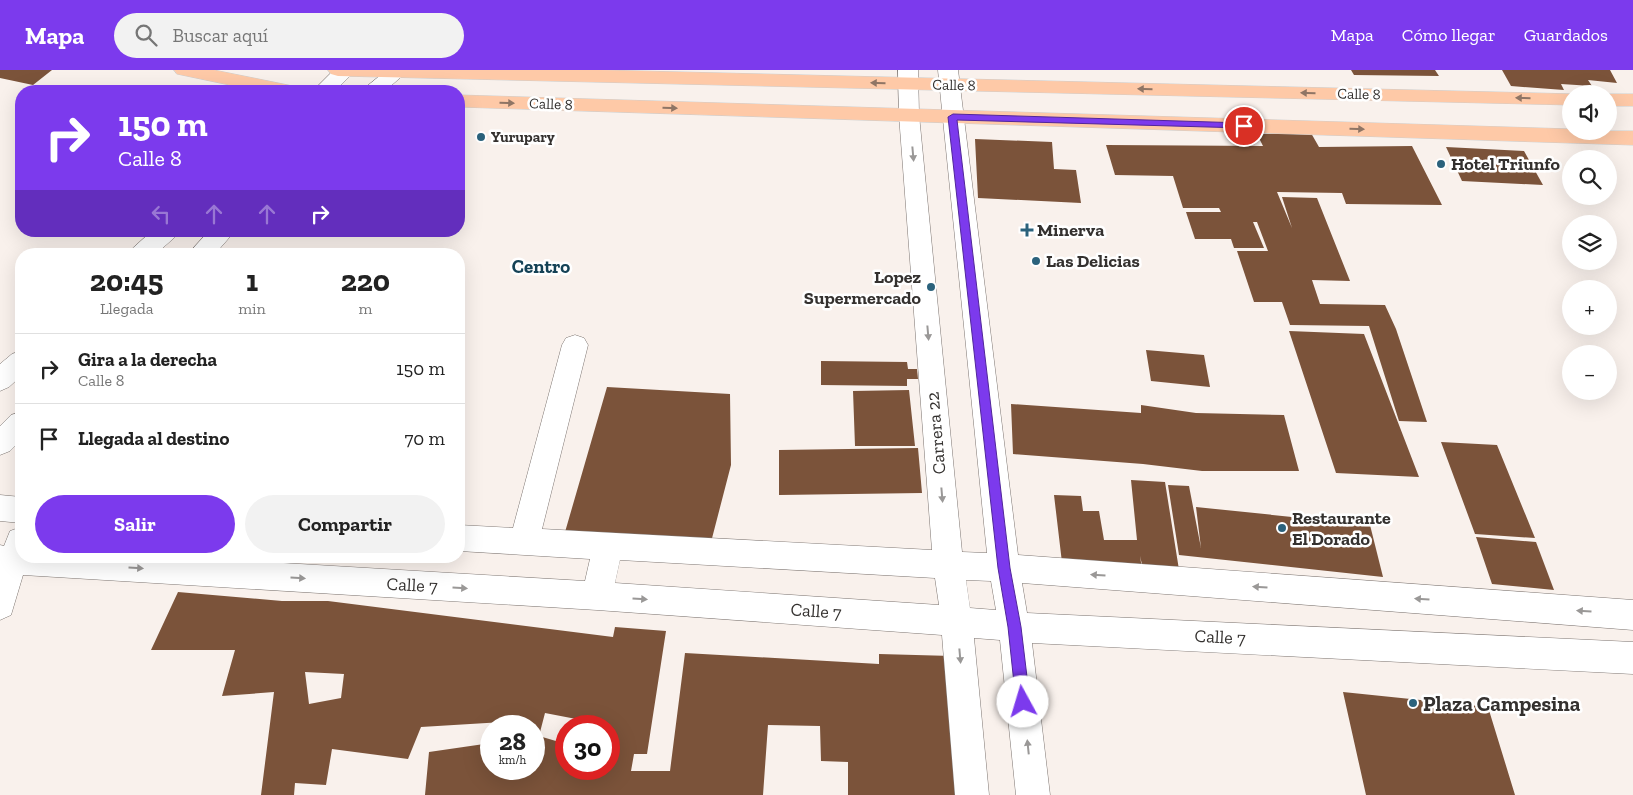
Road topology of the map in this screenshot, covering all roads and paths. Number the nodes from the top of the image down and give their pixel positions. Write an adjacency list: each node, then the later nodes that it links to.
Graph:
1 (184, 70): 6 (main road)
2 (343, 70): 3 (main road, Calle 8); 7 (street)
3 (398, 71): 4 (main road, Calle 8, one-way to 3); 8 (street)
4 (908, 77): 5 (main road, Calle 8); 13 (street, Carrera 22)
5 (949, 78): 9 (main road, Calle 8, one-way to 5); 14 (street)
6 (258, 85)
7 (329, 85)
8 (380, 85)
9 (1562, 99)
10 (1617, 100): 11 (main road)
11 (1633, 100)
12 (465, 101): 13 (main road, Calle 8, one-way to 13)
13 (909, 115): 14 (main road, Calle 8); 32 (street, Carrera 22, one-way to 32)
14 (953, 117): 15 (main road, Calle 8, one-way to 15); 33 (street)
15 (1633, 138)
16 (160, 237): 18 (street)
17 (218, 237): 19 (street)
18 (149, 248)
19 (206, 248)
20 (575, 345): 28 (street)
21 (15, 366): 22 (street)
22 (0, 380)
23 (15, 429): 24 (street)
24 (0, 443)
25 (0, 508): 26 (street)
26 (15, 509)
27 (465, 538): 28 (street)
28 (524, 542): 29 (street)
29 (608, 547): 32 (street); 34 (street)
30 (11, 553): 35 (street)
31 (147, 563): 34 (street, Calle 7, one-way to 34)
32 (948, 565): 33 (street); 37 (street, Carrera 22)
33 (1004, 568): 36 (street, one-way to 33); 38 (street)
34 (597, 596): 37 (street, Calle 7, one-way to 37)
35 (0, 605)
36 (1633, 615)
37 (957, 621): 38 (street, Calle 7); 40 (street, Carrera 22, one-way to 40)
38 (1014, 627): 39 (street, Calle 7); 41 (street, one-way to 38)
39 (1633, 658)
40 (972, 795)
41 (1034, 795)

